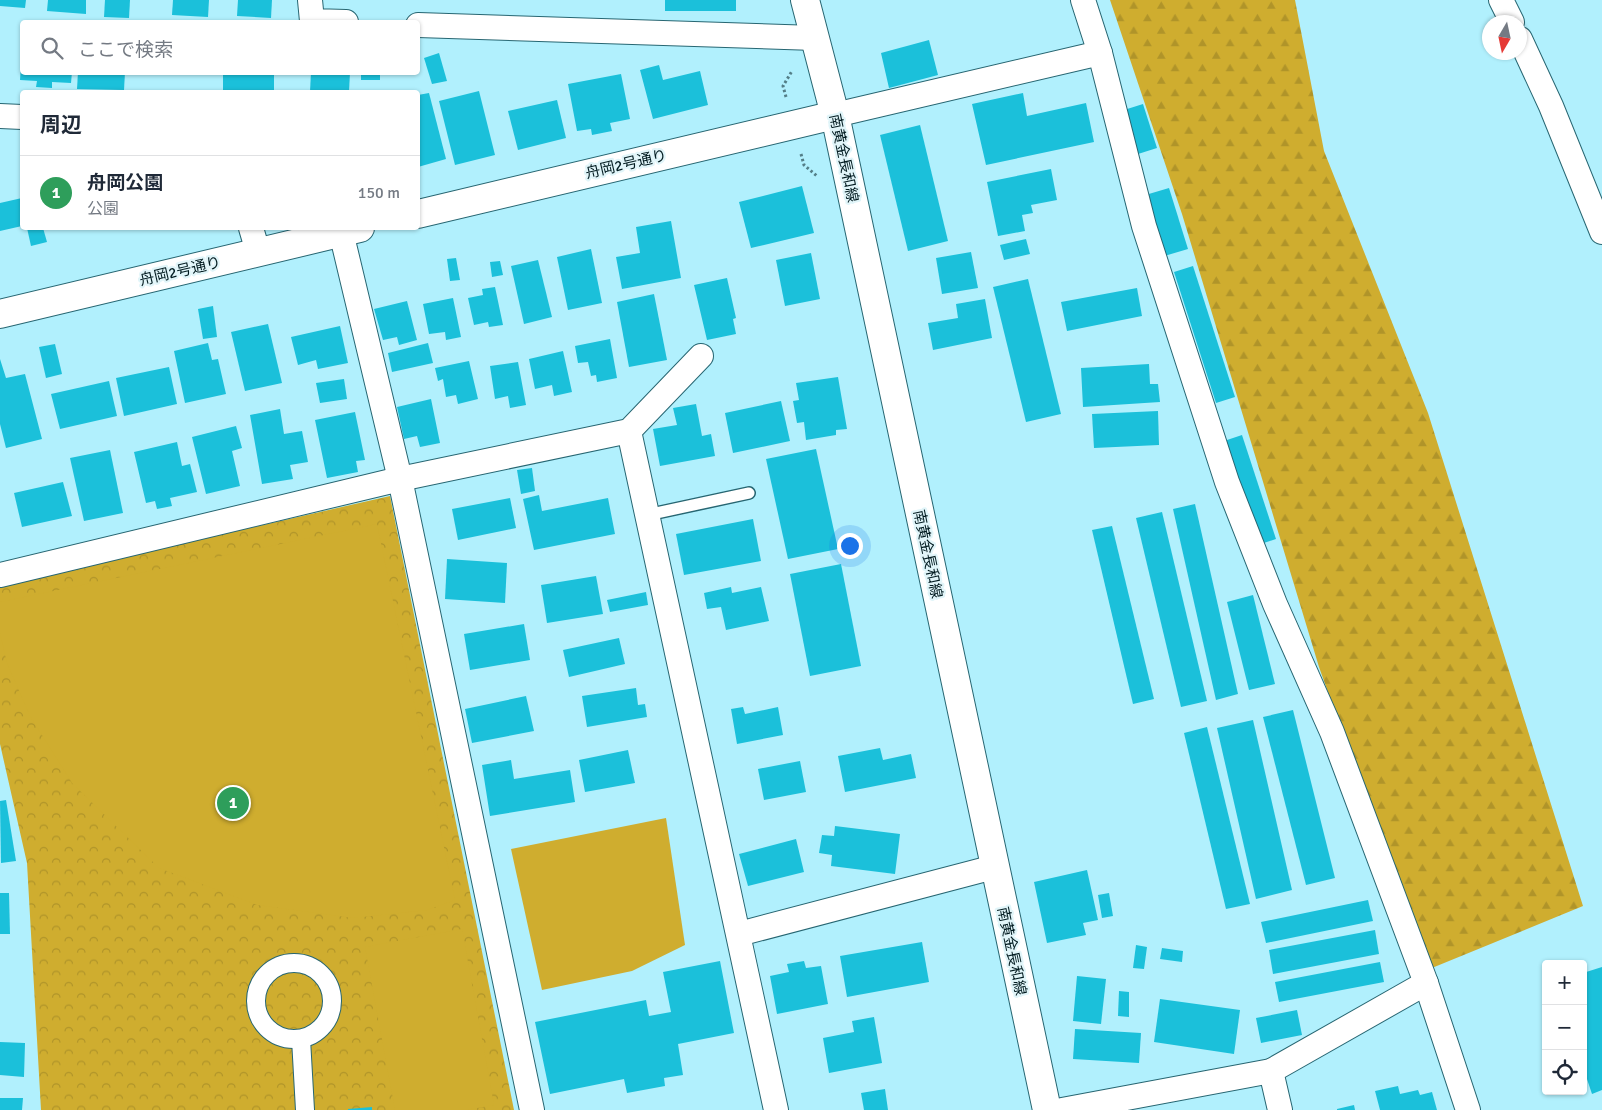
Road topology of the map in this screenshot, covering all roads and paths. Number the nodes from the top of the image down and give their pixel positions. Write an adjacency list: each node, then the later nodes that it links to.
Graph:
1 (310, 0): 6 (street)
2 (805, 0): 8 (main road, 南黄金長和線)
3 (1083, 0): 9 (street)
4 (1501, 0): 5 (street)
5 (1508, 15)
6 (312, 20)
7 (420, 25): 8 (street)
8 (815, 38): 11 (main road, 南黄金長和線)
9 (1100, 53): 11 (street); 27 (street)
10 (1527, 54): 16 (street)
11 (836, 115): 14 (main road, 舟岡2号通り); 25 (main road, 南黄金長和線)
12 (0, 116): 13 (street)
13 (20, 117)
14 (420, 214)
15 (351, 230): 17 (main road, 舟岡2号通り); 21 (street)
16 (1602, 232)
17 (254, 240): 18 (main road, 舟岡2号通り)
18 (0, 314)
19 (701, 356): 20 (street)
20 (629, 432): 21 (street); 23 (street)
21 (400, 479): 24 (street); 31 (street)
22 (749, 494): 23 (lane)
23 (647, 515): 26 (street)
24 (0, 575)
25 (994, 867): 26 (street); 33 (main road, 南黄金長和線)
26 (739, 934): 32 (street)
27 (1426, 983): 29 (street); 36 (street)
28 (301, 1039): 28 (street); 30 (street)
29 (1271, 1071): 34 (street); 35 (street)
30 (305, 1110)
31 (532, 1110)
32 (776, 1110)
33 (1046, 1110)
34 (1062, 1110)
35 (1280, 1110)
36 (1468, 1110)

